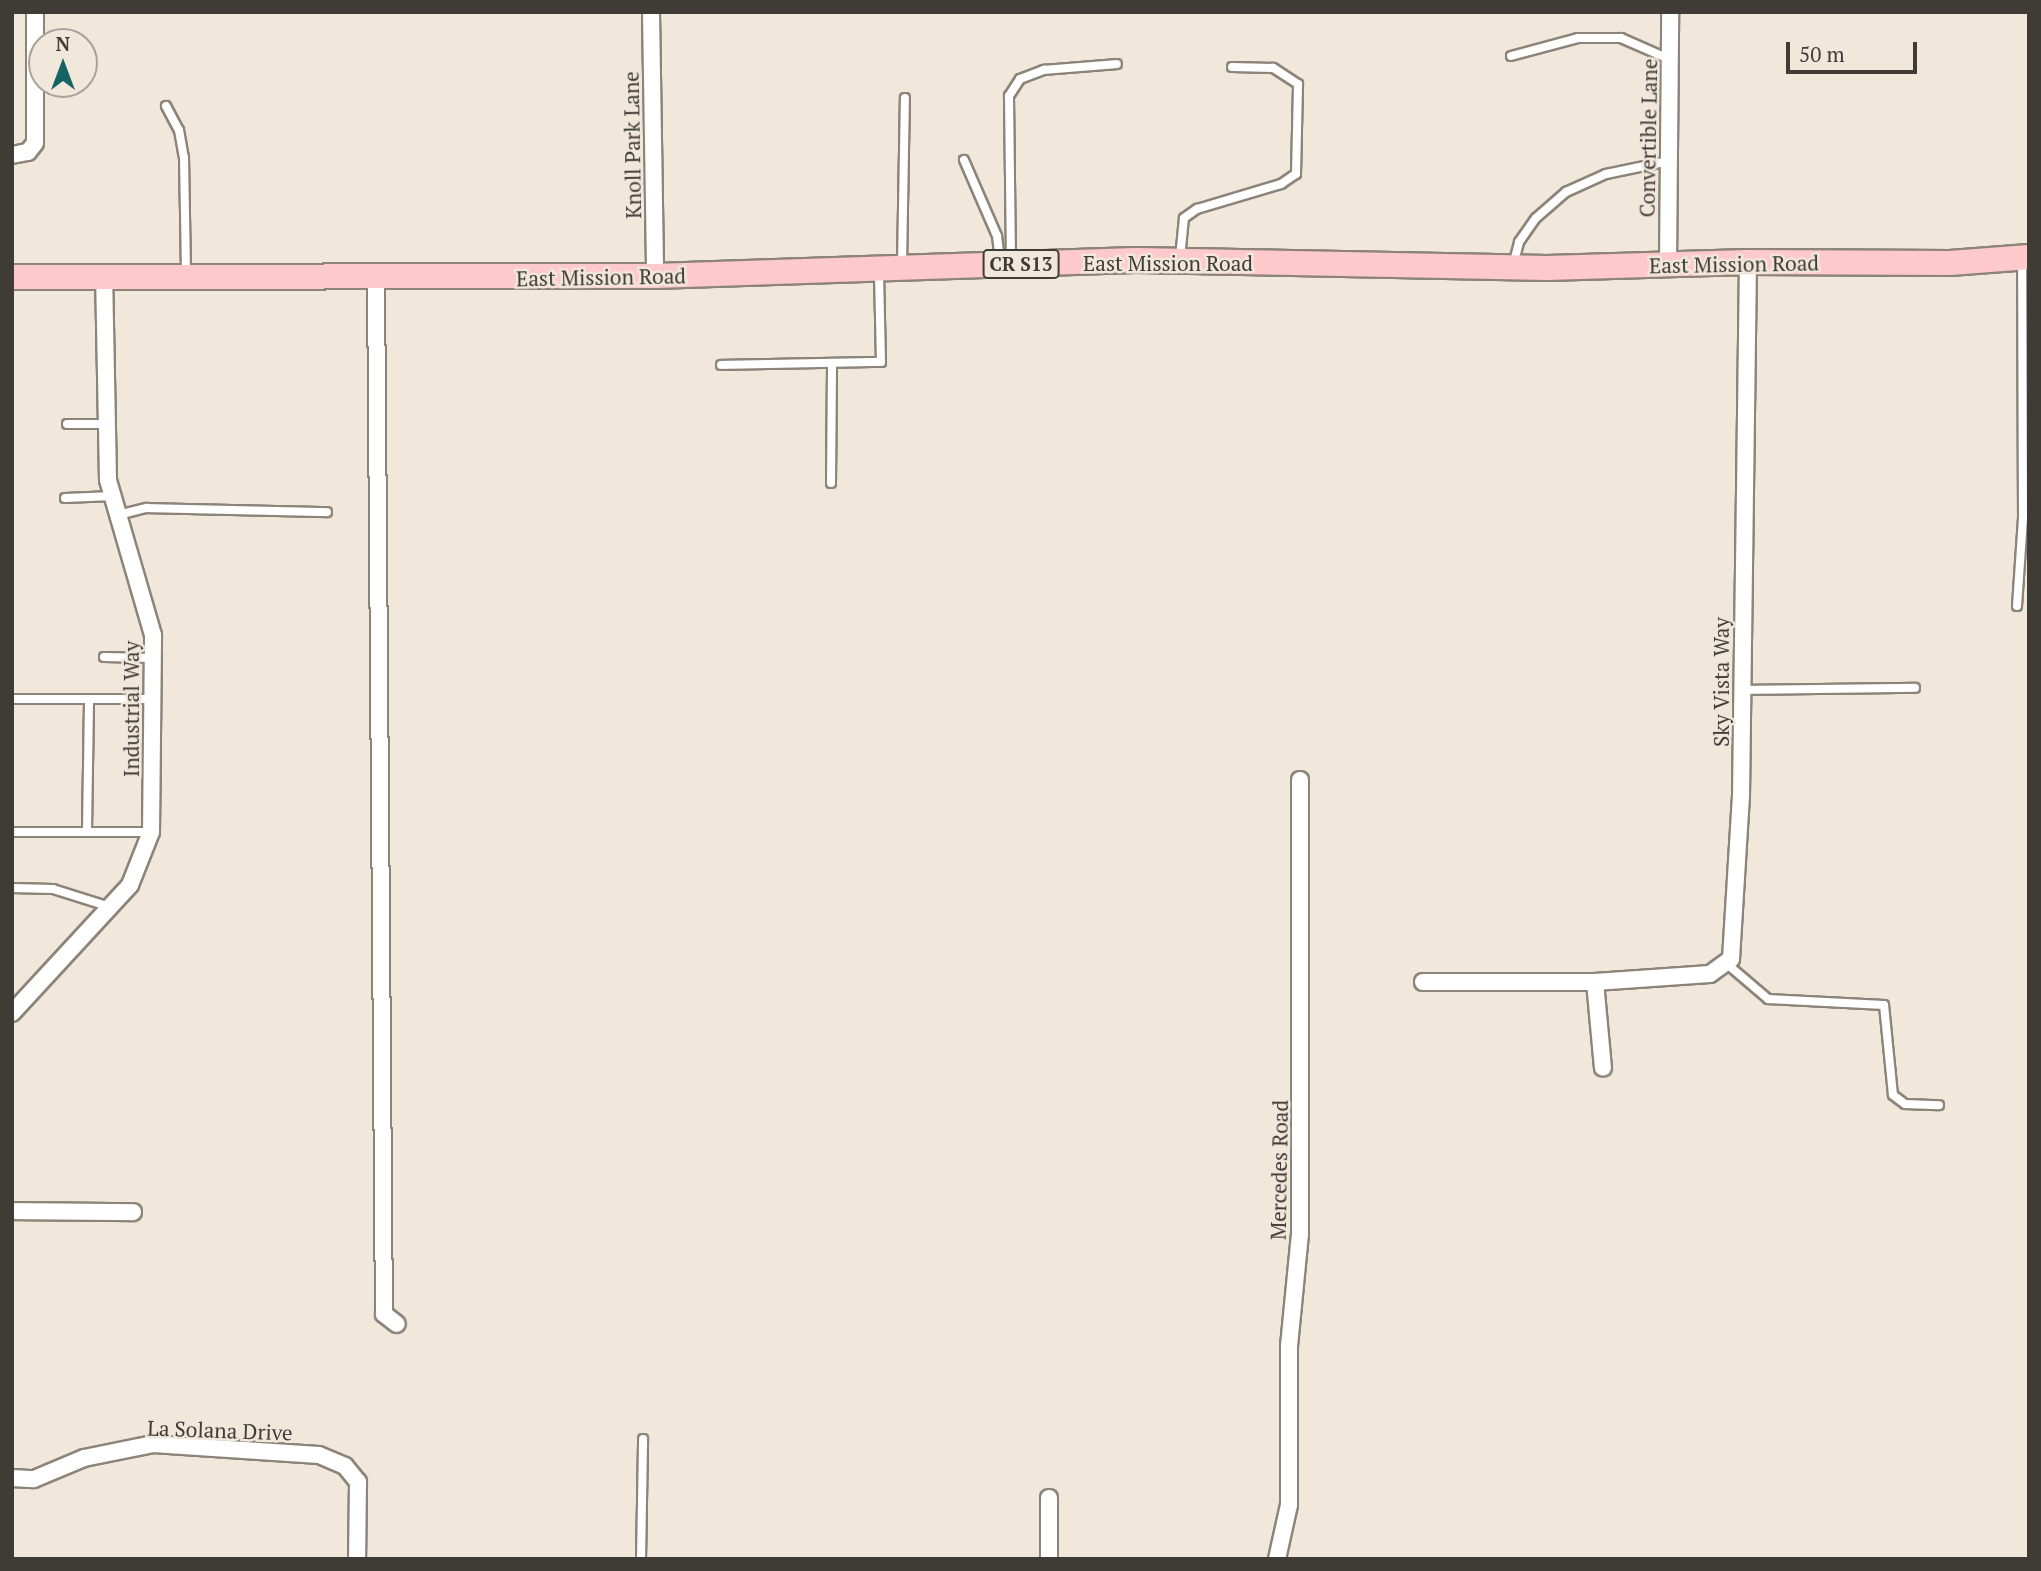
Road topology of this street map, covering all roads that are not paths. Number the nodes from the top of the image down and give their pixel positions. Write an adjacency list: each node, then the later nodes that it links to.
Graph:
1 (36, 12): 10 (street)
2 (651, 12): 20 (street, Knoll Park Lane)
3 (1670, 12): 5 (street, Convertible Lane)
4 (1511, 56): 5 (lane)
5 (1670, 59): 12 (street, Convertible Lane)
6 (1116, 64): 16 (lane)
7 (1232, 67): 14 (lane)
8 (905, 97): 19 (lane)
9 (166, 106): 23 (lane)
10 (12, 155)
11 (964, 160): 16 (lane)
12 (1668, 161): 17 (street, Convertible Lane); 18 (lane)
13 (2025, 257): 15 (main road, East Mission Road / CR S13); 34 (lane)
14 (1180, 260): 16 (main road, East Mission Road / CR S13); 18 (main road, East Mission Road / CR S13)
15 (1748, 262): 17 (main road, East Mission Road / CR S13); 38 (street, Sky Vista Way)
16 (1006, 264): 19 (main road, East Mission Road / CR S13)
17 (1668, 265): 18 (main road, East Mission Road / CR S13)
18 (1512, 268)
19 (890, 269): 20 (main road, East Mission Road / CR S13); 25 (lane)
20 (655, 276): 24 (main road, East Mission Road / CR S13)
21 (12, 277): 22 (main road, East Mission Road / CR S13)
22 (104, 278): 23 (main road, East Mission Road / CR S13); 28 (street, Industrial Way)
23 (187, 279): 24 (main road, East Mission Road / CR S13)
24 (376, 280): 56 (street)
25 (832, 363): 26 (lane); 29 (lane)
26 (721, 365)
27 (66, 424): 28 (lane)
28 (107, 424): 30 (street, Industrial Way)
29 (831, 483)
30 (113, 496): 31 (lane); 33 (street, Industrial Way)
31 (65, 498)
32 (327, 512): 33 (lane)
33 (118, 515): 36 (street, Industrial Way)
34 (2017, 606)
35 (104, 657): 36 (lane)
36 (153, 658): 41 (street, Industrial Way)
37 (1915, 688): 38 (lane)
38 (1742, 690): 48 (street, Sky Vista Way)
39 (12, 699): 40 (lane)
40 (89, 699): 41 (lane); 43 (lane)
41 (152, 699): 44 (street, Industrial Way)
42 (1300, 780): 63 (street, Mercedes Road)
43 (87, 830): 44 (lane); 45 (lane)
44 (151, 831): 47 (street, Industrial Way)
45 (12, 832)
46 (12, 888): 47 (lane)
47 (110, 907): 51 (street, Industrial Way)
48 (1727, 964): 50 (street); 53 (lane)
49 (1423, 982): 50 (street)
50 (1595, 982): 52 (street)
51 (12, 1013)
52 (1603, 1068)
53 (1939, 1105)
54 (12, 1211): 55 (street)
55 (133, 1212)
56 (397, 1324)
57 (643, 1439): 61 (lane)
58 (12, 1478): 60 (street, La Solana Drive)
59 (1049, 1499): 62 (street)
60 (358, 1559)
61 (641, 1559)
62 (1049, 1559)
63 (1277, 1559)

